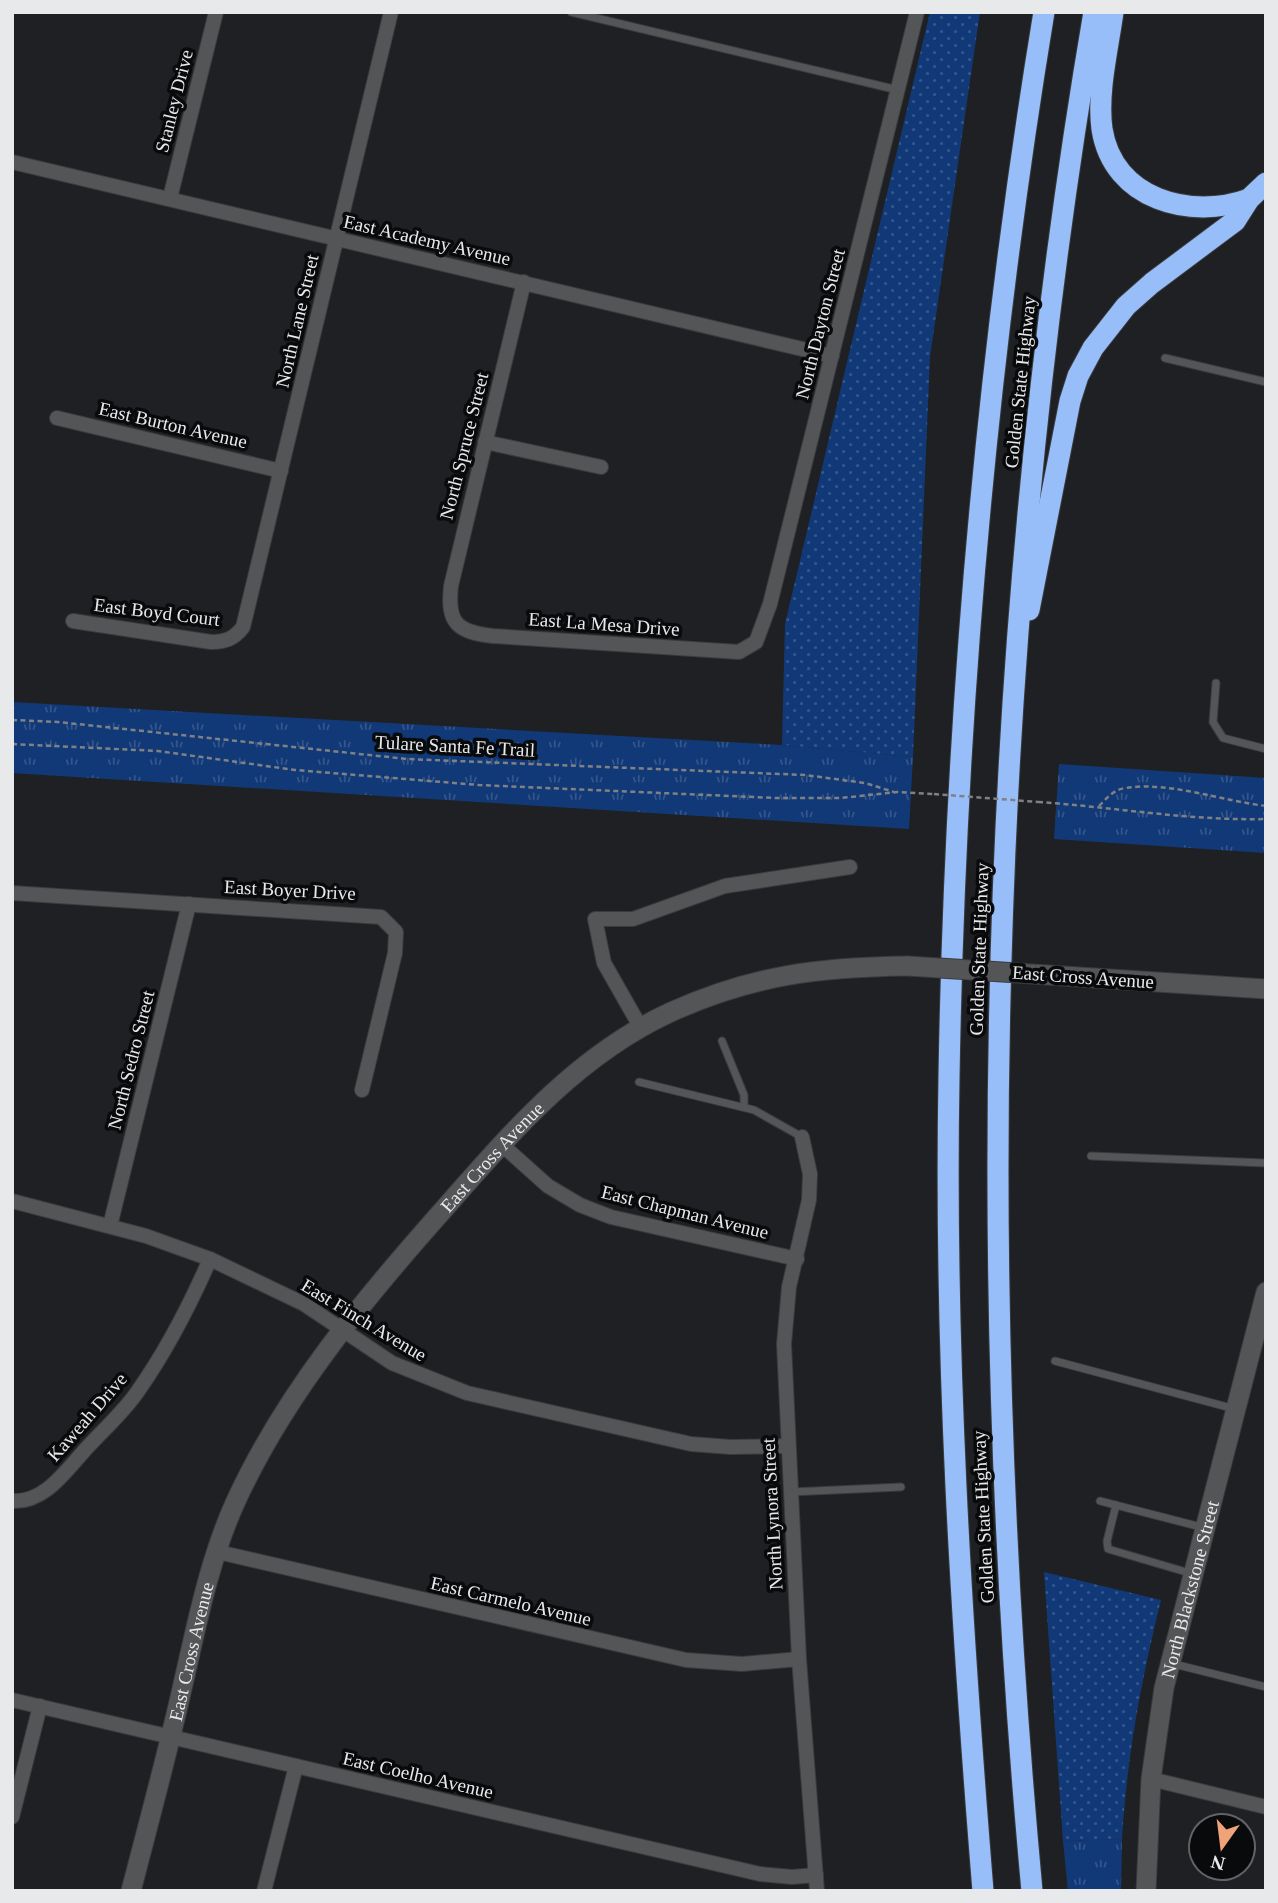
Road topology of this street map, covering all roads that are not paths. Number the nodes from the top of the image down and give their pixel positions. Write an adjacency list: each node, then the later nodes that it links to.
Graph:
1 (216, 12): 11 (street, Stanley Drive)
2 (391, 12): 13 (street, North Lane Street)
3 (571, 12): 8 (lane)
4 (916, 12): 8 (street, North Dayton Street)
5 (1044, 12): 73 (highway, Golden State Highway)
6 (1094, 12): 26 (highway, Golden State Highway)
7 (1113, 12): 12 (highway)
8 (898, 90): 15 (street, North Dayton Street)
9 (12, 162): 11 (street, East Academy Avenue)
10 (1266, 183): 12 (highway)
11 (170, 198): 13 (street, East Academy Avenue)
12 (1249, 199): 26 (highway)
13 (337, 238): 14 (street, East Academy Avenue); 21 (street, North Lane Street)
14 (524, 282): 15 (street, East Academy Avenue); 19 (street, North Spruce Street)
15 (832, 356): 25 (street, North Dayton Street)
16 (1165, 358): 17 (lane)
17 (1266, 382)
18 (57, 418): 21 (street, East Burton Avenue)
19 (485, 442): 20 (street); 22 (street, North Spruce Street)
20 (601, 467)
21 (281, 471): 24 (street, North Lane Street)
22 (453, 620): 25 (street, East La Mesa Drive)
23 (73, 621): 24 (street, East Boyd Court)
24 (236, 636)
25 (756, 642)
26 (1018, 645): 74 (highway, Golden State Highway)
27 (1216, 683): 28 (lane)
28 (1266, 749)
29 (850, 867): 33 (street)
30 (12, 893): 31 (street, East Boyer Drive)
31 (189, 904): 36 (street, East Boyer Drive); 43 (street, North Sedro Street)
32 (1266, 989): 33 (street, East Cross Avenue, bridge)
33 (641, 1028): 39 (street, East Cross Avenue)
34 (722, 1041): 37 (lane)
35 (639, 1082): 37 (lane)
36 (362, 1090)
37 (744, 1107): 38 (lane)
38 (802, 1137): 45 (street, North Lynora Street)
39 (501, 1144): 45 (street, East Chapman Avenue); 47 (street, East Cross Avenue)
40 (1091, 1156): 41 (lane)
41 (1266, 1163)
42 (12, 1201): 43 (street, East Finch Avenue)
43 (110, 1226): 44 (street, East Finch Avenue)
44 (209, 1259): 47 (street, East Finch Avenue); 53 (street, Kaweah Drive)
45 (797, 1259): 50 (street, North Lynora Street)
46 (1266, 1292): 49 (street, North Blackstone Street)
47 (342, 1329): 50 (street, East Finch Avenue); 57 (street, East Cross Avenue)
48 (1055, 1361): 49 (lane)
49 (1236, 1409): 56 (street, North Blackstone Street)
50 (788, 1446): 52 (street, North Lynora Street)
51 (901, 1487): 52 (lane)
52 (790, 1492): 59 (street, North Lynora Street)
53 (12, 1501)
54 (1100, 1501): 55 (lane)
55 (1116, 1505): 56 (lane); 58 (lane)
56 (1205, 1528): 58 (street, North Blackstone Street)
57 (218, 1552): 59 (street, East Carmelo Avenue); 64 (street, East Cross Avenue)
58 (1193, 1574): 60 (street, North Blackstone Street)
59 (799, 1659): 69 (street, North Lynora Street)
60 (1170, 1663): 61 (lane); 66 (street, North Blackstone Street)
61 (1266, 1687)
62 (12, 1700): 63 (street, East Coelho Avenue)
63 (40, 1706): 64 (street, East Coelho Avenue); 68 (street)
64 (171, 1735): 65 (street, East Coelho Avenue); 70 (street, East Cross Avenue)
65 (296, 1766): 69 (street, East Coelho Avenue); 71 (street)
66 (1151, 1779): 67 (street); 75 (street, North Blackstone Street)
67 (1266, 1807)
68 (12, 1817)
69 (816, 1875): 72 (street, North Lynora Street)
70 (131, 1891)
71 (264, 1891)
72 (817, 1891)
73 (981, 1891)
74 (1032, 1891)
75 (1146, 1891)

